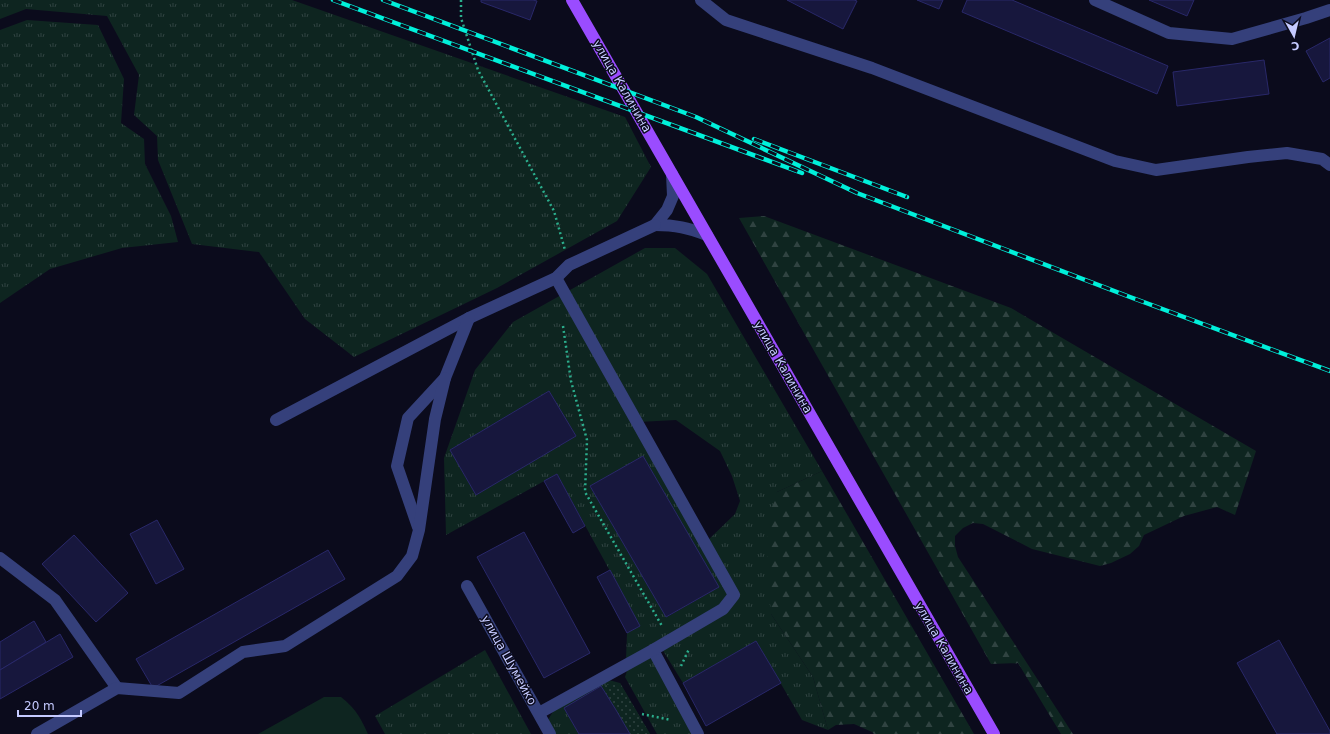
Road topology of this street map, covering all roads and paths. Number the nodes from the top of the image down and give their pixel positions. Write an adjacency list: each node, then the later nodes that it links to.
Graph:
1 (462, 0): 10 (path)
2 (572, 0): 7 (main road, улица Калинина)
3 (701, 0): 6 (street)
4 (1095, 0): 5 (street)
5 (1330, 10)
6 (1330, 165)
7 (672, 174): 8 (street); 9 (main road, улица Калинина)
8 (655, 225): 9 (street); 10 (street)
9 (707, 235): 29 (main road, улица Калинина)
10 (569, 265): 11 (street)
11 (556, 278): 12 (street); 19 (street)
12 (469, 318): 14 (street); 15 (street)
13 (563, 325): 19 (path)
14 (445, 378): 16 (street); 16 (street)
15 (276, 420)
16 (419, 530): 23 (street)
17 (0, 558): 23 (street)
18 (467, 586): 24 (street, улица Шумейко)
19 (670, 640): 21 (street)
20 (689, 649): 22 (path)
21 (653, 650): 22 (street); 24 (street)
22 (672, 684): 26 (street)
23 (117, 688): 27 (street)
24 (539, 713): 28 (street, улица Шумейко)
25 (642, 714): 26 (path)
26 (696, 729)
27 (37, 734)
28 (550, 734)
29 (994, 734)

